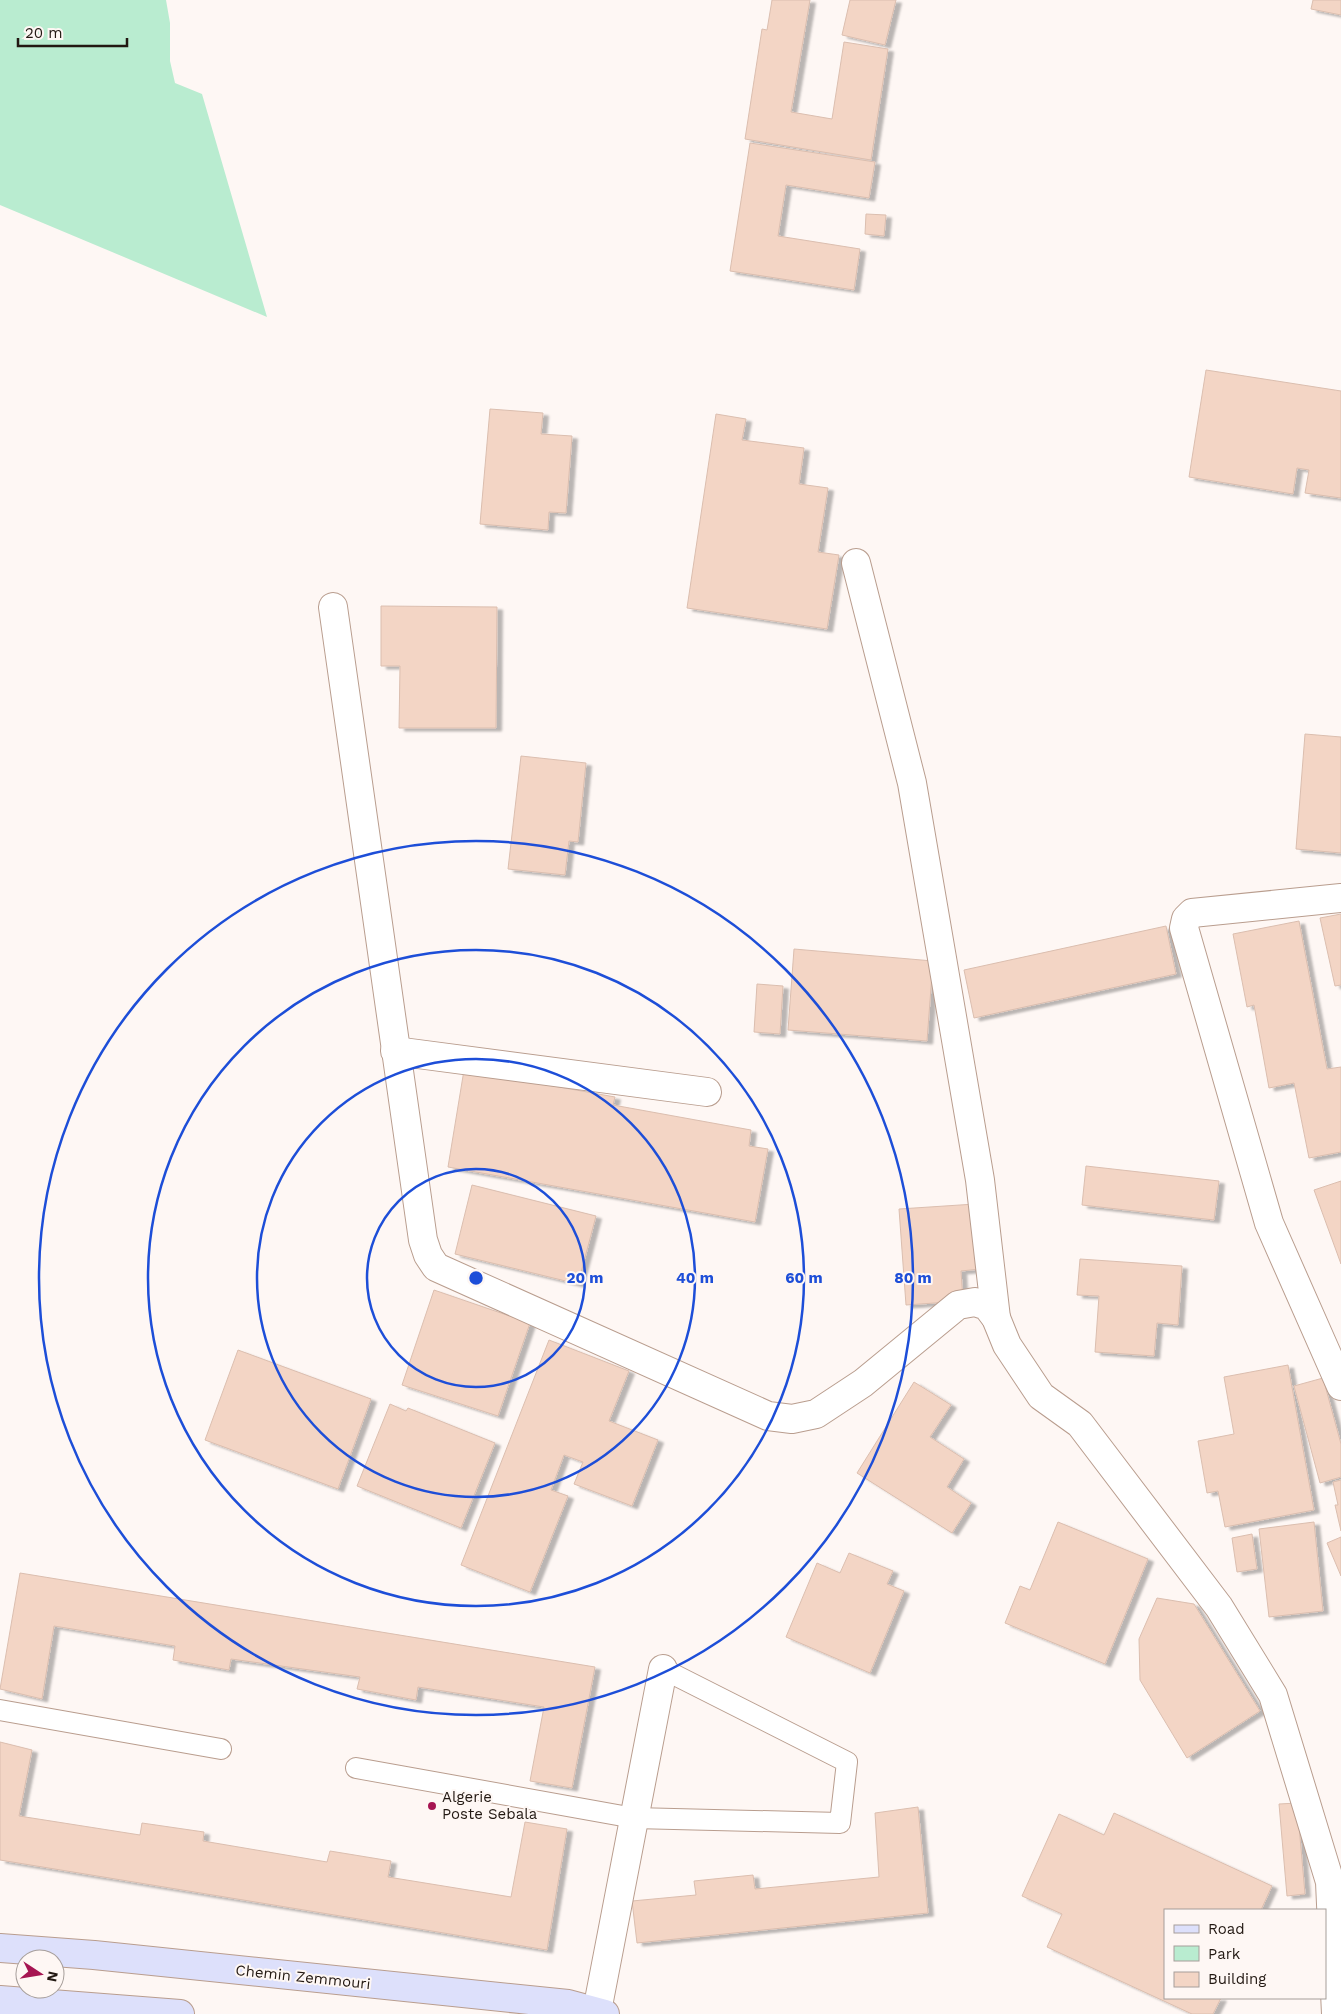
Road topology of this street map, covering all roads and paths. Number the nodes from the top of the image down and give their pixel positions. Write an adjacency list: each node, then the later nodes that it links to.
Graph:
1 (856, 563): 6 (street)
2 (333, 607): 4 (street)
3 (1341, 898): 7 (street)
4 (395, 1051): 5 (street); 6 (street)
5 (707, 1092)
6 (996, 1318): 13 (street)
7 (1341, 1386)
8 (663, 1669): 12 (street); 12 (lane)
9 (0, 1710): 10 (lane)
10 (221, 1749)
11 (356, 1768): 12 (lane)
12 (634, 1818): 16 (street)
13 (1335, 1880): 18 (street)
14 (0, 1948): 16 (street, Chemin Zemmouri)
15 (0, 2000): 17 (street)
16 (601, 2013)
17 (180, 2014)
18 (1336, 2014)

